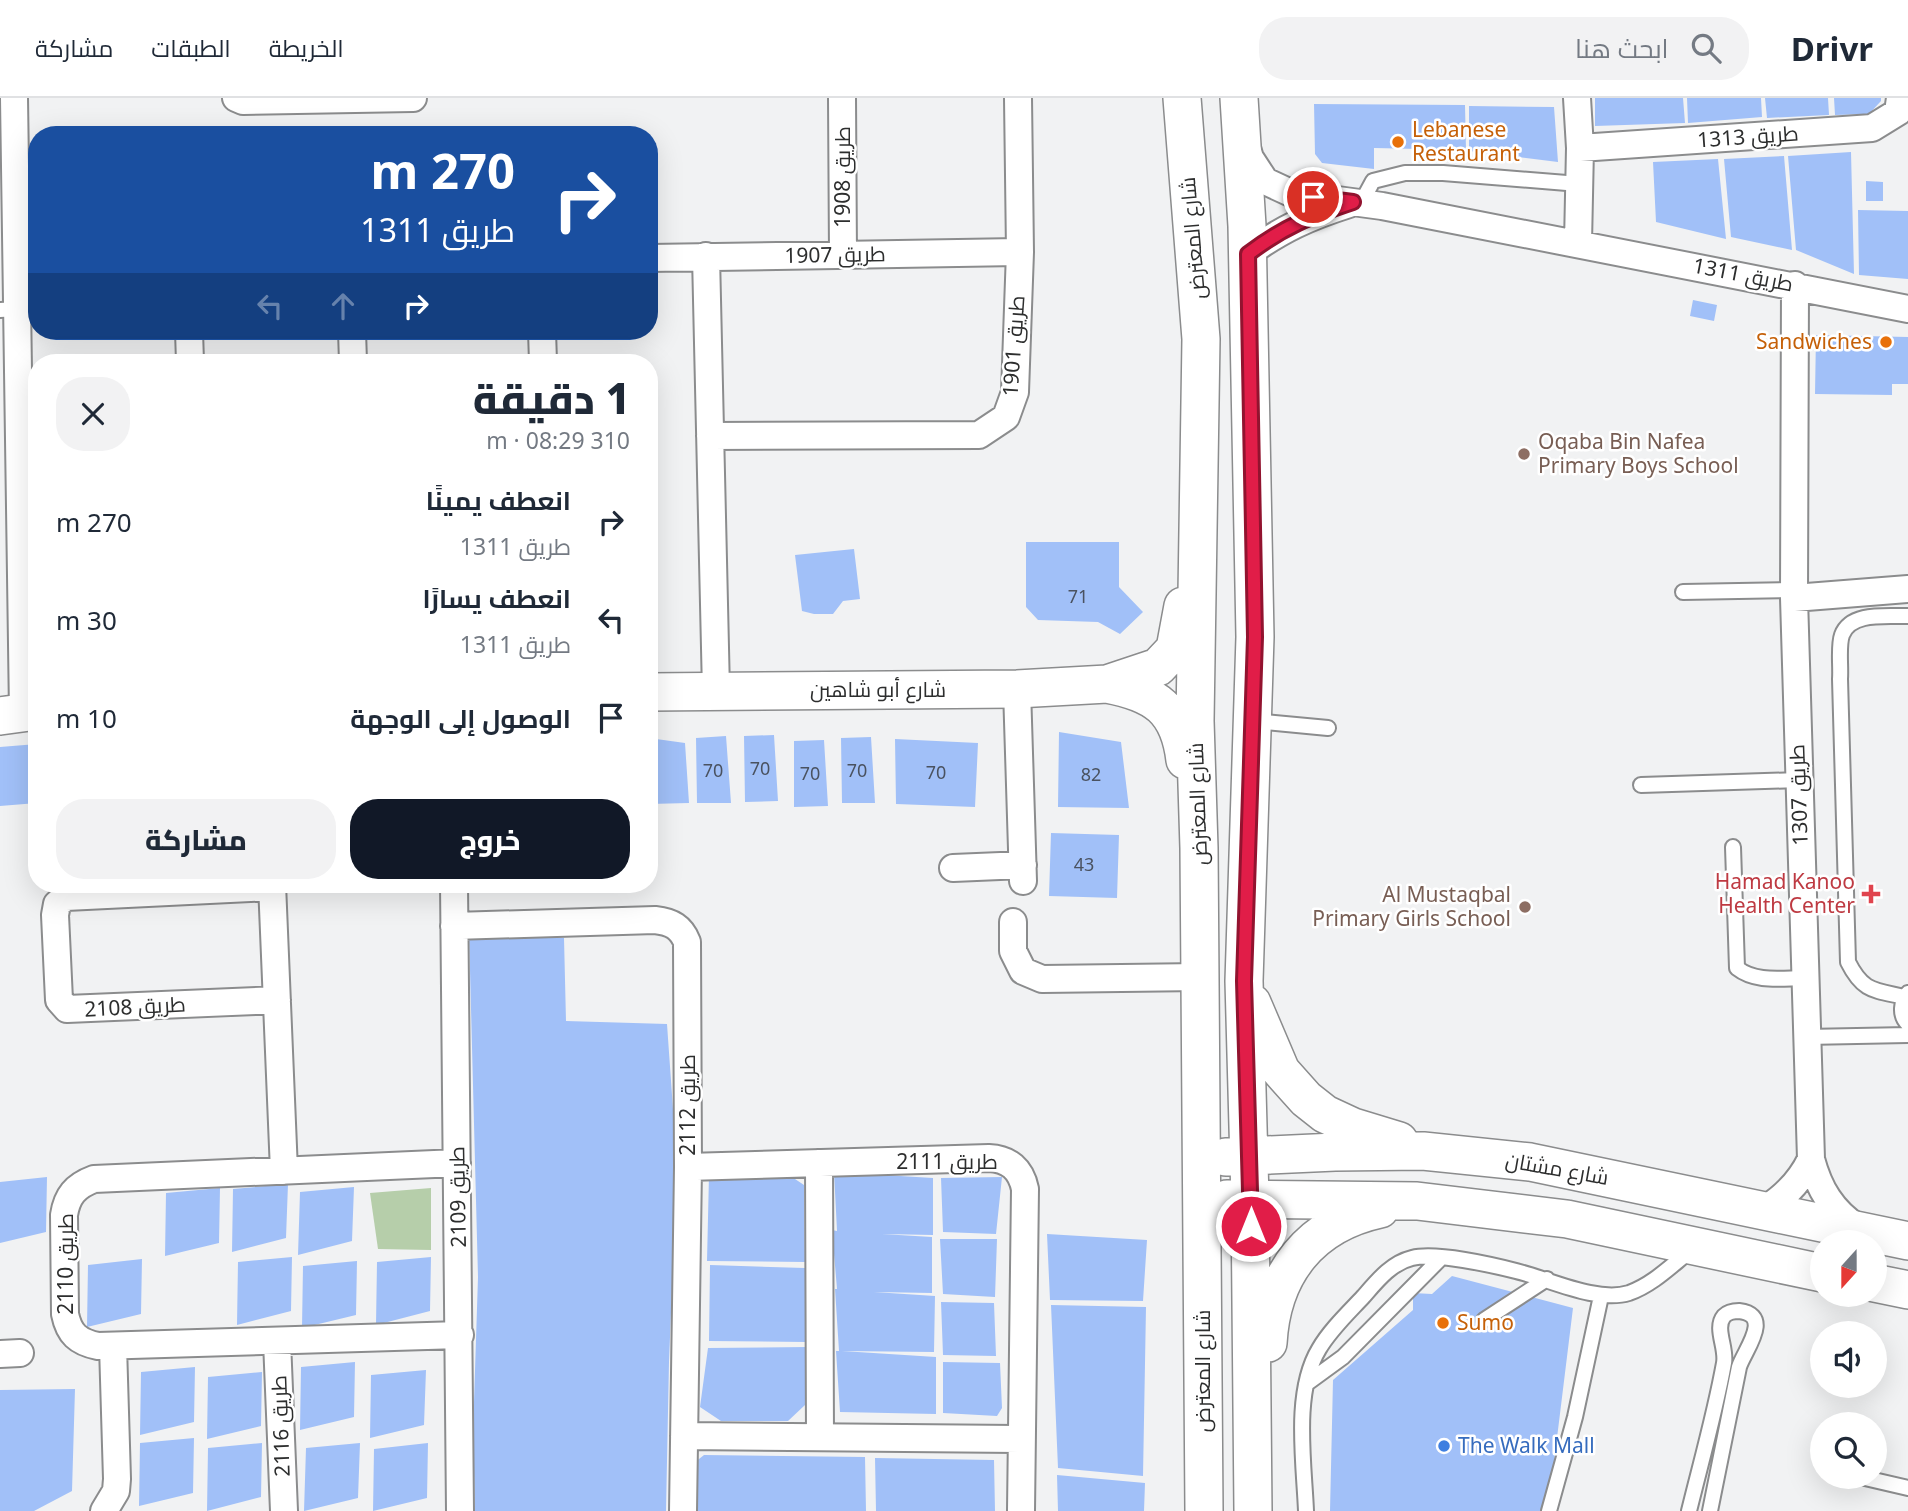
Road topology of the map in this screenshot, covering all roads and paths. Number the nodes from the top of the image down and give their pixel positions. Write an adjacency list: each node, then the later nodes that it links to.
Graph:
1 (236, 98): 2 (street)
2 (413, 98)
3 (842, 98): 16 (street, طريق 1908)
4 (1018, 98): 14 (street, طريق 1901)
5 (1182, 98): 24 (street, شارع المعترض)
6 (1577, 98): 10 (street)
7 (1900, 98): 10 (street, طريق 1313)
8 (1240, 112): 12 (street, طريق 1311); 15 (street)
9 (10, 114): 19 (street)
10 (1580, 148): 11 (street)
11 (1579, 184): 12 (lane); 13 (street)
12 (1357, 203): 13 (street, طريق 1311); 15 (street, طريق 1311)
13 (1578, 243): 20 (street, طريق 1311)
14 (1020, 252): 16 (street, طريق 1907); 23 (street, طريق 1901)
15 (1248, 254): 36 (street)
16 (843, 255): 17 (street, طريق 1907)
17 (706, 256): 18 (street, طريق 1907); 23 (street)
18 (658, 258)
19 (27, 265): 22 (street)
20 (1795, 285): 21 (street, طريق 1311); 29 (street, طريق 1307)
21 (1908, 309)
22 (9, 310): 25 (street)
23 (710, 436): 33 (street)
24 (1199, 462): 31 (street, شارع أبو شاهين); 41 (street, شارع المعترض)
25 (28, 504)
26 (28, 536): 35 (street)
27 (1908, 589): 29 (street)
28 (1683, 592): 29 (lane)
29 (1794, 594): 38 (street, طريق 1307)
30 (1908, 616): 51 (lane)
31 (1107, 684): 32 (street, شارع أبو شاهين); 41 (street, شارع أبو شاهين)
32 (1017, 689): 33 (street, شارع أبو شاهين); 42 (street)
33 (716, 691): 34 (street, شارع أبو شاهين)
34 (658, 692)
35 (20, 713)
36 (1253, 721): 37 (lane); 50 (street)
37 (1328, 728)
38 (1799, 780): 39 (lane); 49 (street, طريق 1307)
39 (1641, 785)
40 (1733, 847): 49 (lane)
41 (1199, 848): 48 (street, شارع المعترض)
42 (953, 868)
43 (152, 893): 52 (street, طريق 2108)
44 (272, 893): 52 (street, طريق 2108)
45 (454, 893): 47 (street, طريق 2109)
46 (1013, 922): 48 (street)
47 (454, 926): 60 (street, طريق 2109); 62 (street, طريق 2112)
48 (1201, 977): 57 (street, شارع المعترض)
49 (1805, 978): 55 (street, طريق 1307)
50 (1244, 981): 56 (street); 58 (street)
51 (1906, 995): 53 (lane)
52 (277, 1000): 63 (street, طريق 2108)
53 (1908, 1024)
54 (1908, 1035): 55 (lane)
55 (1806, 1038): 59 (street, طريق 1307)
56 (1423, 1152): 58 (street, شارع مشتان); 67 (street, شارع مشتان)
57 (1200, 1157): 58 (street, شارع مشتان); 64 (street, شارع المعترض)
58 (1250, 1157): 65 (street)
59 (1811, 1159): 67 (street); 68 (street, طريق 1307)
60 (457, 1163): 63 (street, طريق 2110); 79 (street, طريق 2109)
61 (819, 1163): 62 (street, طريق 2111); 84 (street); 85 (street, طريق 2111)
62 (688, 1167): 83 (street, طريق 2112)
63 (284, 1171): 81 (street, طريق 2110)
64 (1202, 1199): 65 (street); 94 (street, شارع المعترض)
65 (1250, 1199): 66 (street); 86 (street)
66 (1417, 1201): 71 (street); 86 (street)
67 (1764, 1210): 68 (street, شارع مشتان)
68 (1861, 1230)
69 (1887, 1235): 70 (street, شارع مشتان)
70 (1905, 1239)
71 (1695, 1247): 73 (street); 77 (lane)
72 (1441, 1258): 74 (lane); 82 (lane); 82 (lane)
73 (1810, 1271)
74 (1547, 1279): 77 (lane); 78 (lane)
75 (1887, 1286): 76 (street)
76 (1908, 1290)
77 (1601, 1296): 97 (lane)
78 (1484, 1320)
79 (460, 1335): 80 (street, طريق 2110); 91 (street, طريق 2109)
80 (277, 1341): 81 (street, طريق 2110); 90 (street, طريق 2116)
81 (113, 1346): 89 (street)
82 (1306, 1384): 96 (lane)
83 (684, 1436): 84 (street); 92 (street, طريق 2112)
84 (820, 1437): 85 (street)
85 (1021, 1439): 93 (street, طريق 2111)
86 (1252, 1472): 95 (street)
87 (1887, 1483): 88 (lane)
88 (1908, 1488)
89 (104, 1511)
90 (284, 1511)
91 (460, 1511)
92 (683, 1511)
93 (1021, 1511)
94 (1204, 1511)
95 (1253, 1511)
96 (1306, 1511)
97 (1549, 1511)
98 (1689, 1511): 99 (lane)
99 (1710, 1511)

